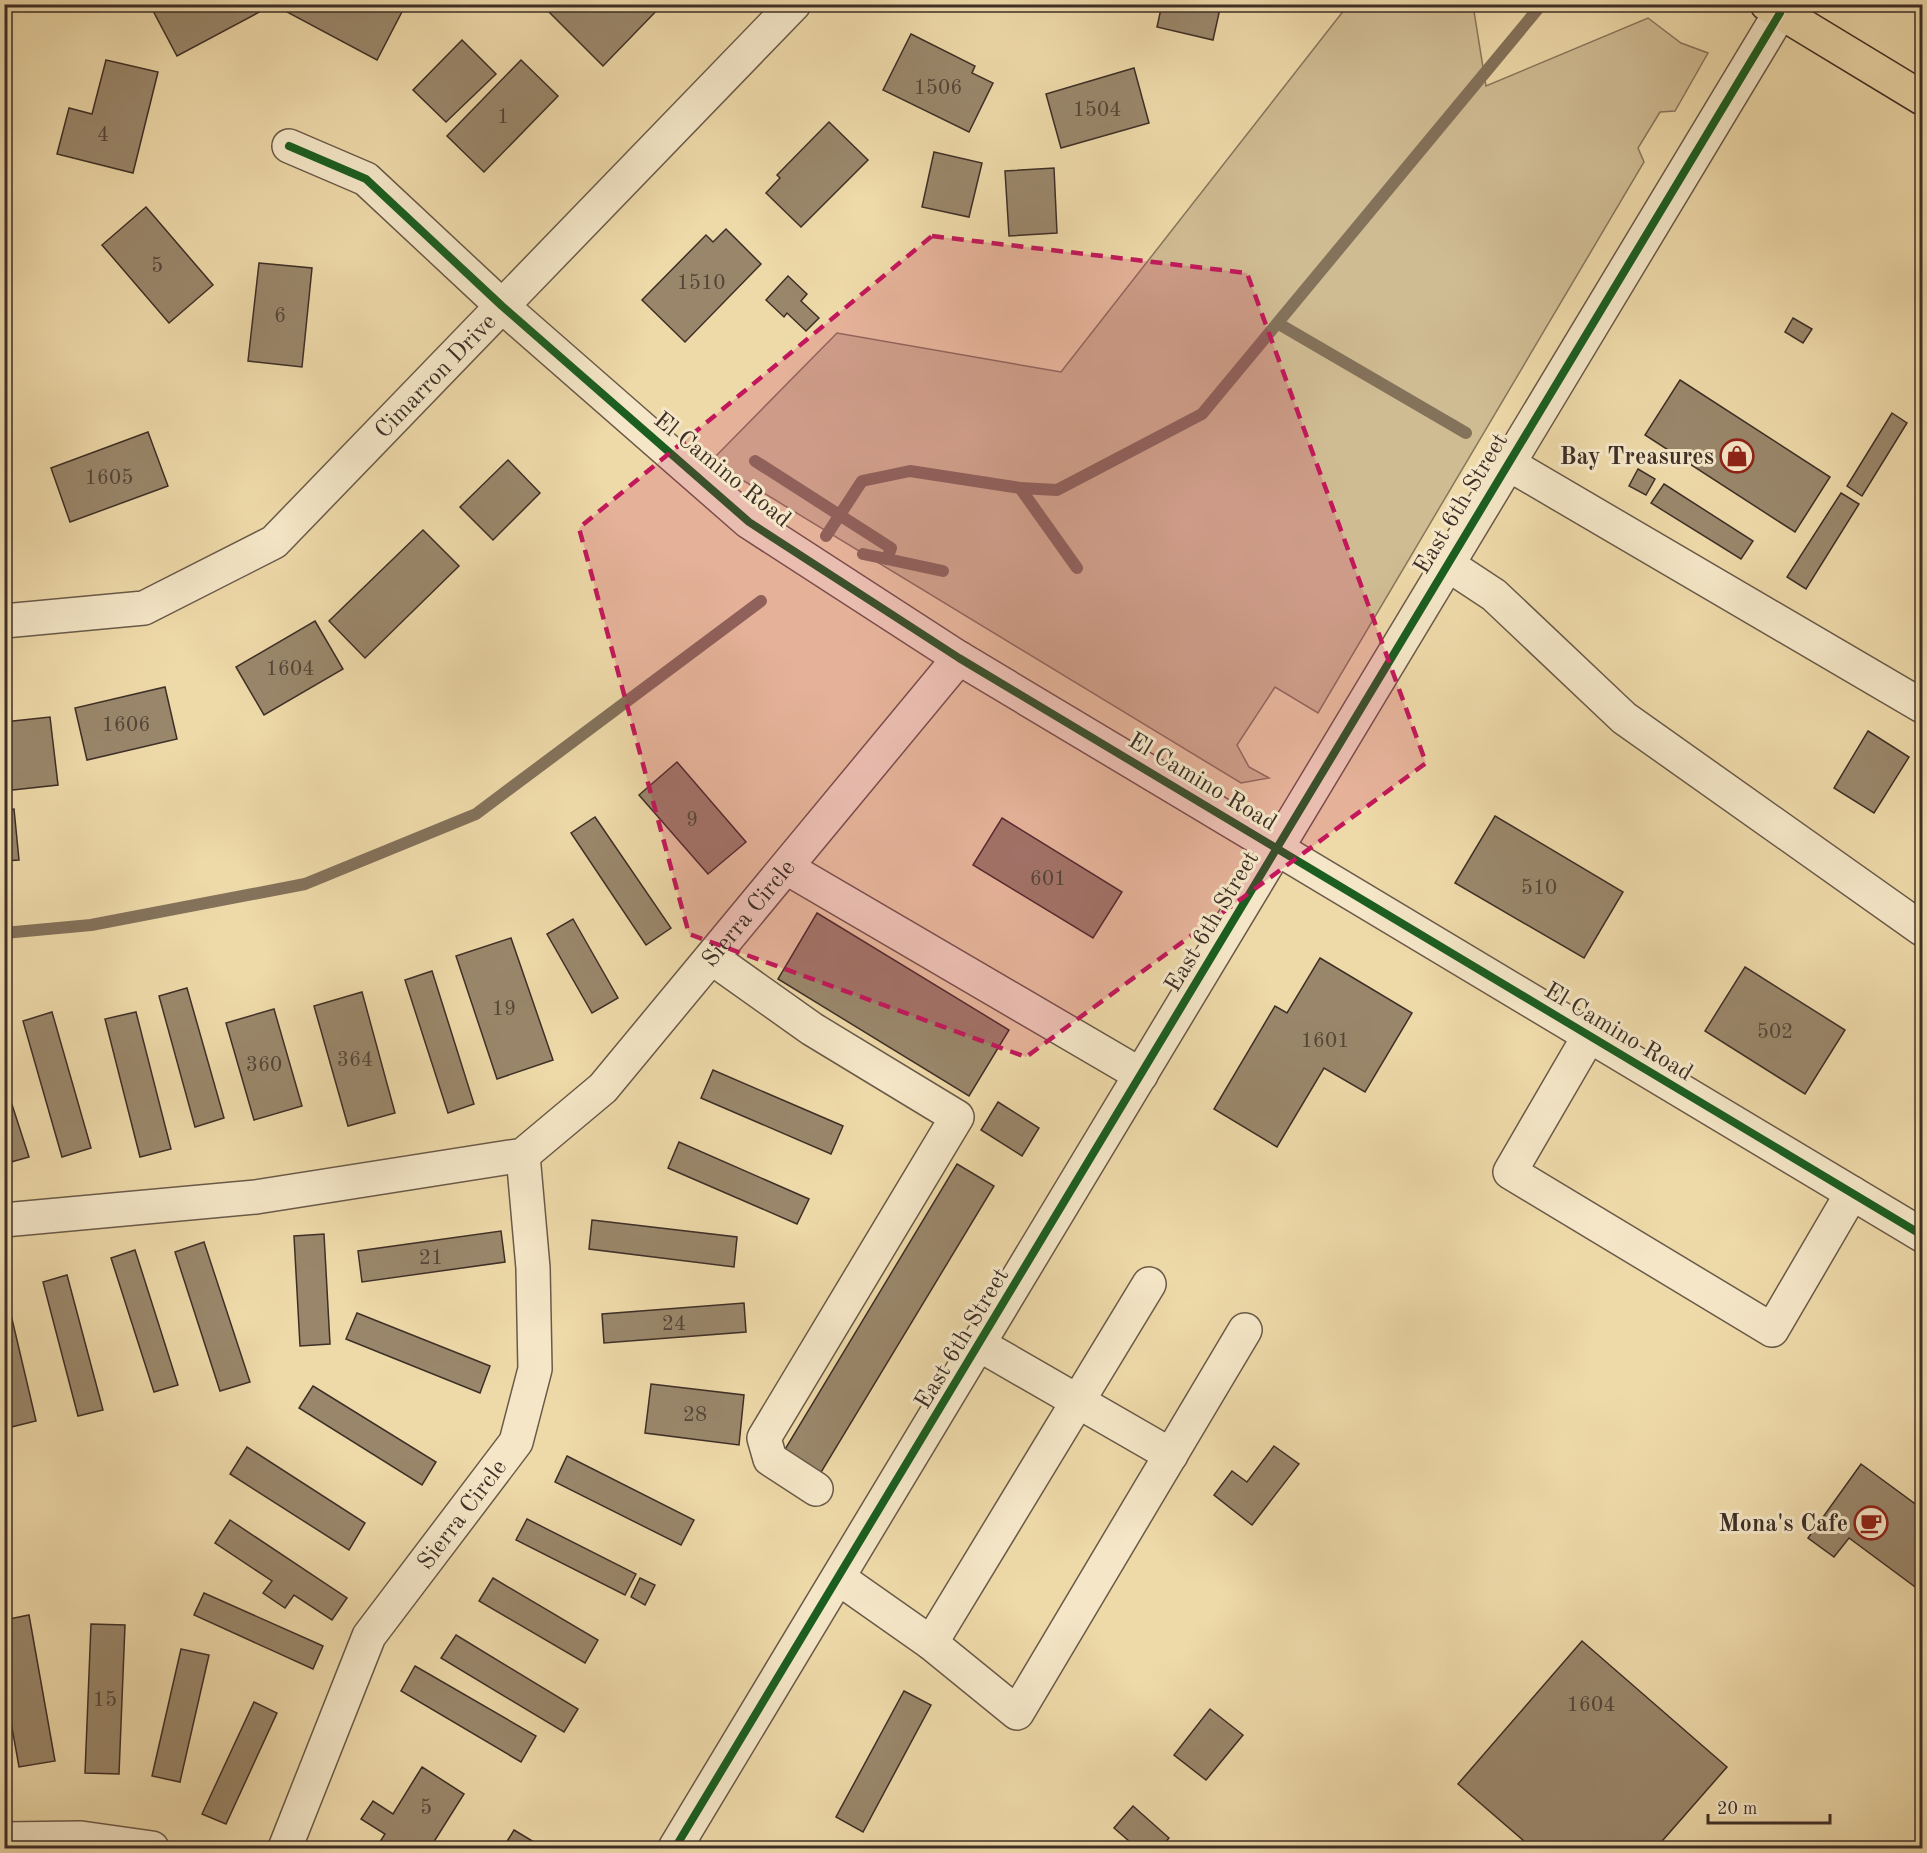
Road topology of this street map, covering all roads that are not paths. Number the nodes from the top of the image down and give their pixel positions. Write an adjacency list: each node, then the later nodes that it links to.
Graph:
1 (794, 4): 5 (street, Cimarron Drive)
2 (1774, 9): 3 (main road); 6 (street, East 6th Street)
3 (1923, 98)
4 (289, 146): 5 (street, El Camino Road)
5 (502, 306): 8 (street, Cimarron Drive); 9 (street, El Camino Road)
6 (1506, 463): 7 (street, East 6th Street); 10 (street)
7 (1447, 564): 11 (street, East 6th Street); 13 (street)
8 (4, 621)
9 (958, 658): 11 (street, El Camino Road); 12 (street, Sierra Circle)
10 (1923, 706)
11 (1277, 849): 15 (street, El Camino Road); 16 (street, East 6th Street)
12 (787, 868): 14 (street, Sierra Circle); 16 (street)
13 (1923, 929)
14 (712, 958): 17 (street, Sierra Circle); 26 (street)
15 (1589, 1036): 18 (street, El Camino Road); 18 (street)
16 (1141, 1075): 23 (street, East 6th Street)
17 (523, 1155): 19 (street); 31 (street, Sierra Circle)
18 (1851, 1193): 20 (street, El Camino Road)
19 (4, 1220)
20 (1923, 1235)
21 (1149, 1284): 24 (street)
22 (1245, 1330): 25 (street)
23 (980, 1345): 24 (street); 27 (street, East 6th Street)
24 (1077, 1401): 25 (street); 28 (street)
25 (1171, 1455): 28 (street)
26 (816, 1489)
27 (840, 1579): 28 (street); 32 (street, East 6th Street)
28 (931, 1642)
29 (4, 1839): 30 (street)
30 (152, 1848)
31 (285, 1848)
32 (675, 1848)

